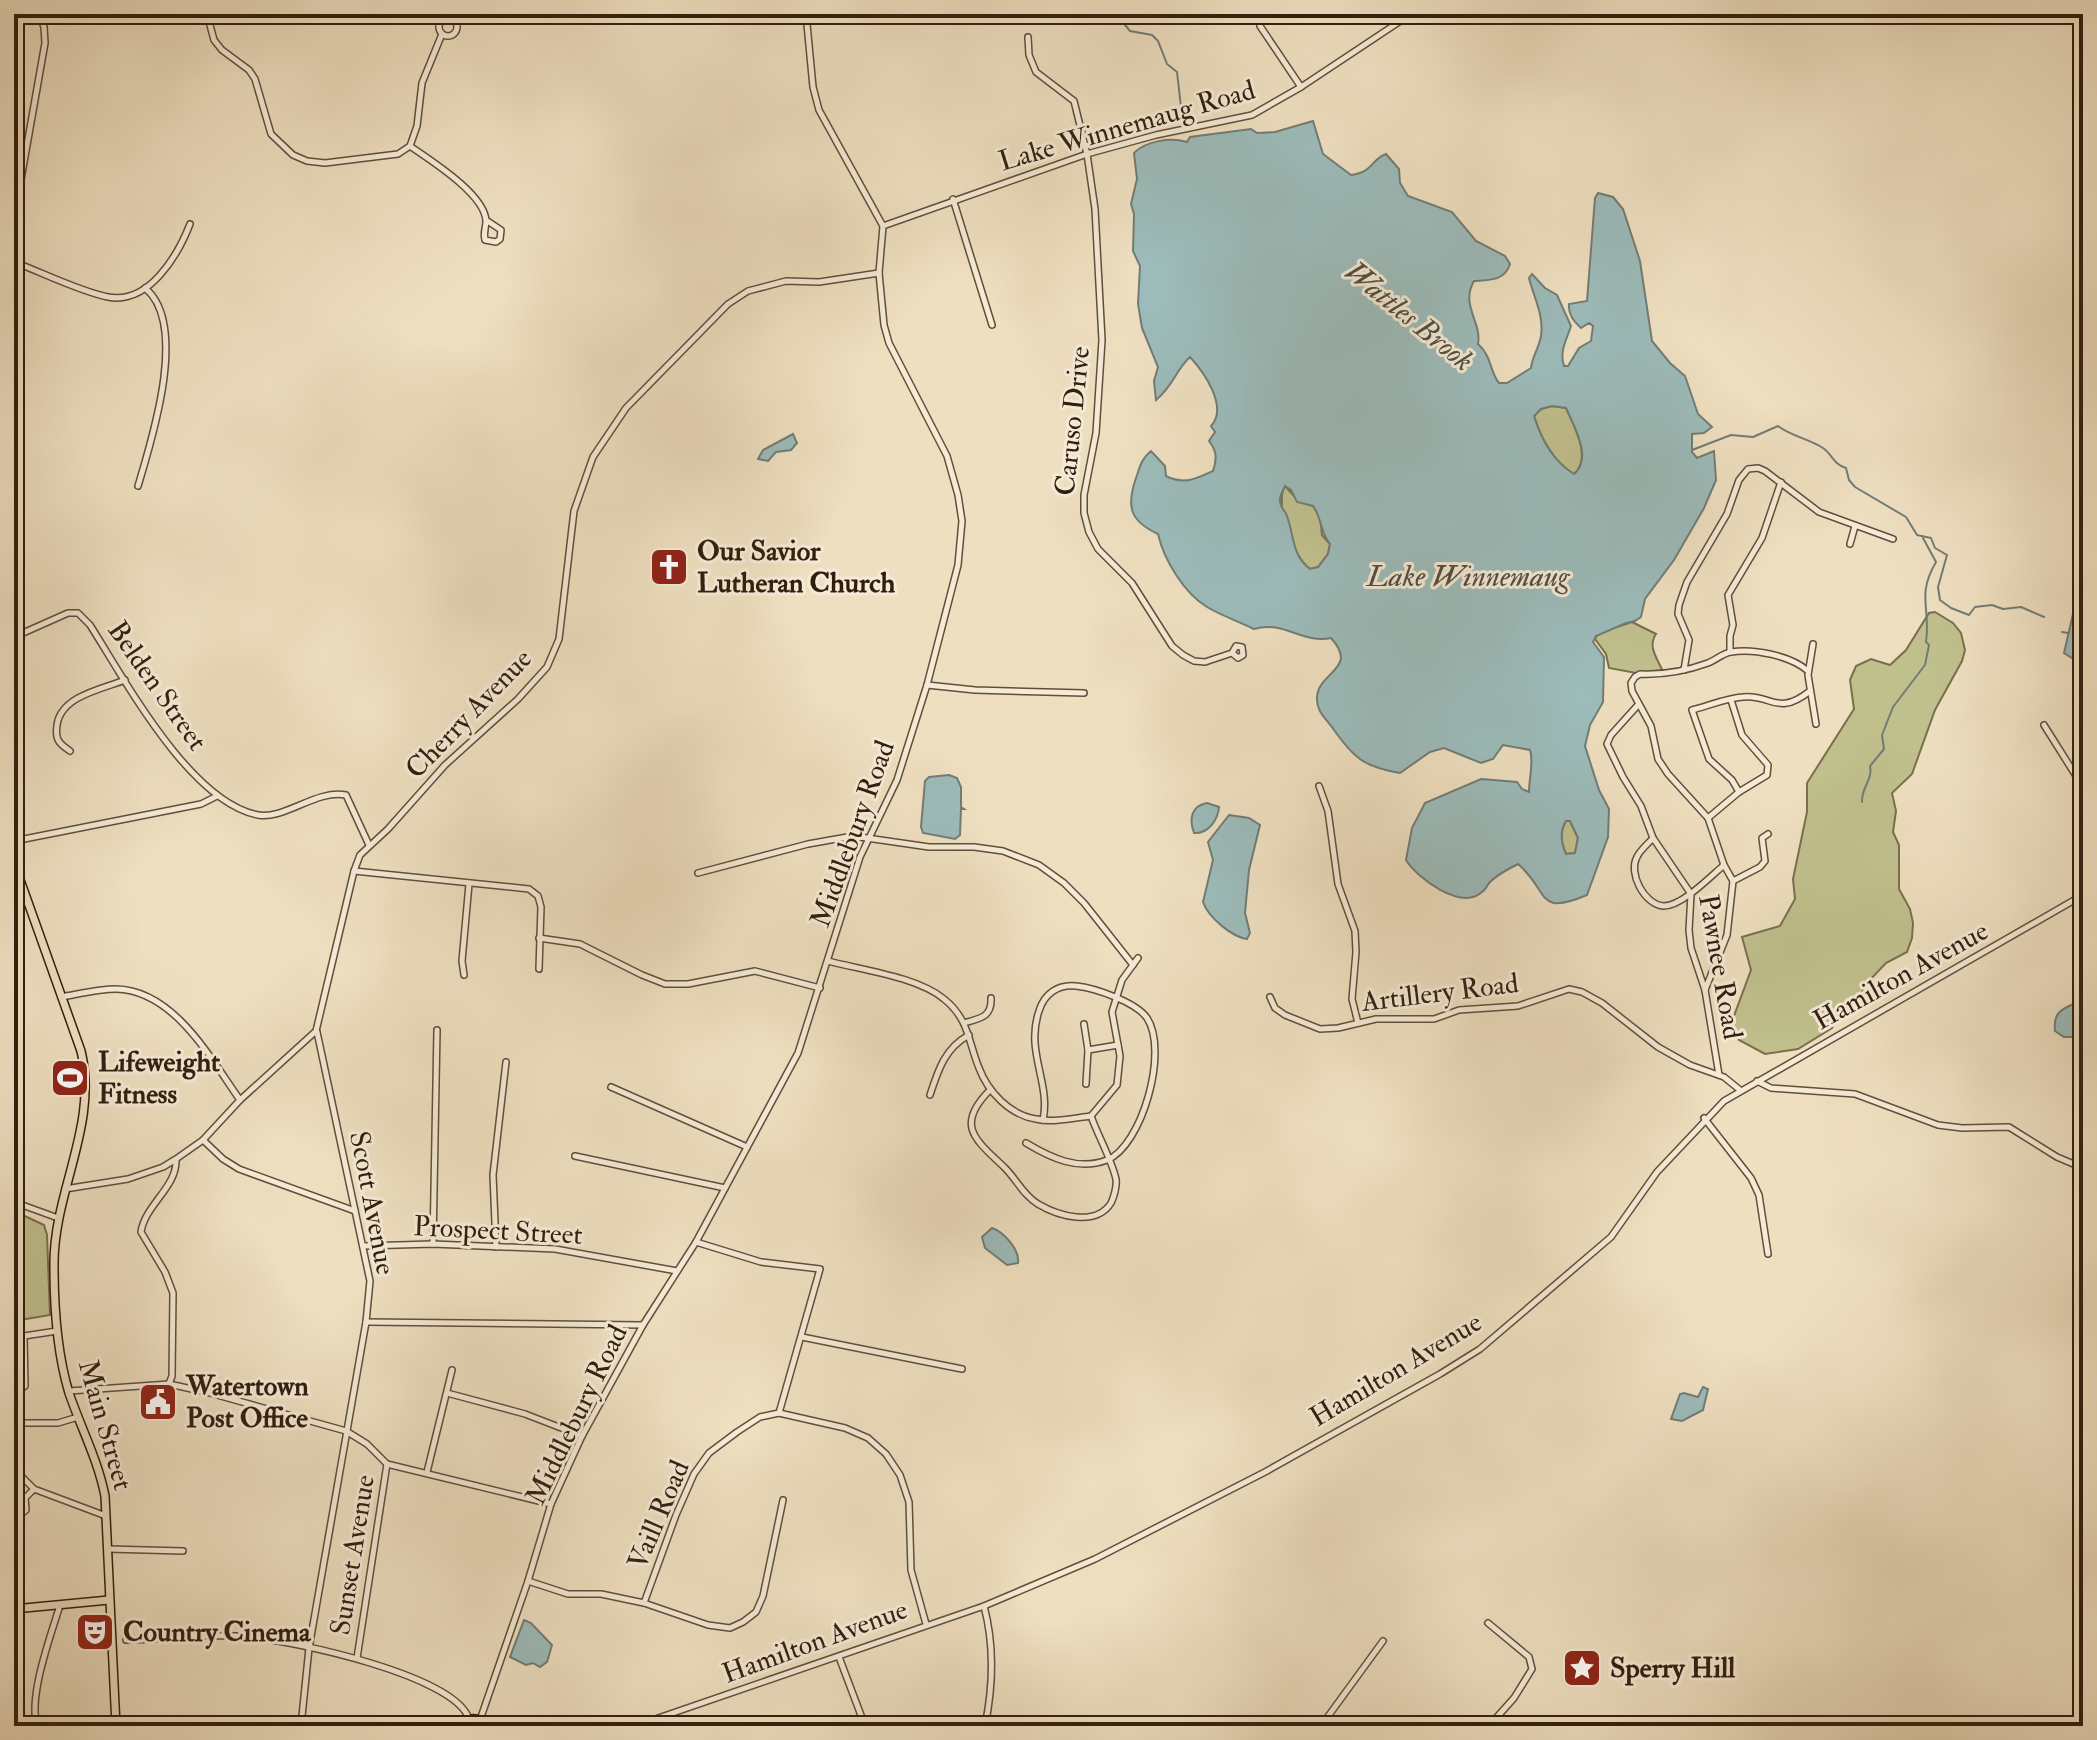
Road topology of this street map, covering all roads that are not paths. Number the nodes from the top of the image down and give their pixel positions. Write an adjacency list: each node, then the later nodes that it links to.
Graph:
1 (39, 14): 12 (street)
2 (207, 14): 9 (street)
3 (806, 14): 15 (street)
4 (1411, 14): 8 (street, Lake Winnemaug Road)
5 (1259, 16): 8 (street)
6 (442, 34): 9 (street)
7 (1028, 37): 10 (street, Caruso Drive)
8 (1301, 87): 10 (street, Lake Winnemaug Road)
9 (410, 146): 13 (street)
10 (1087, 154): 11 (street, Lake Winnemaug Road); 28 (street, Caruso Drive)
11 (953, 199): 15 (street, Lake Winnemaug Road); 19 (street)
12 (14, 219)
13 (486, 220): 13 (street)
14 (190, 224): 18 (street)
15 (883, 226): 17 (street, Middlebury Road)
16 (14, 262): 18 (street)
17 (879, 273): 32 (street, Middlebury Road); 49 (street, Cherry Avenue)
18 (145, 288): 21 (street)
19 (992, 325)
20 (1781, 482): 22 (street); 27 (street); 29 (street)
21 (138, 486)
22 (1855, 526): 23 (street); 24 (street)
23 (1893, 539)
24 (1850, 544)
25 (14, 637): 31 (street, Belden Street)
26 (1813, 644): 30 (street)
27 (1730, 652): 29 (street); 30 (street)
28 (1232, 653)
29 (1684, 671): 36 (street)
30 (1808, 671): 33 (street)
31 (125, 680): 39 (street); 43 (street, Belden Street)
32 (927, 685): 34 (street); 46 (street, Middlebury Road)
33 (1810, 691): 35 (street); 37 (street)
34 (1084, 693)
35 (1731, 700): 42 (street); 42 (street)
36 (1638, 705): 44 (street); 47 (street, Pawnee Road)
37 (1816, 724)
38 (2044, 725): 41 (street)
39 (70, 751)
40 (1319, 786): 71 (street)
41 (2083, 787)
42 (1739, 792): 44 (street)
43 (217, 796): 48 (street); 49 (street, Belden Street)
44 (1708, 818): 51 (street)
45 (1768, 834): 54 (street)
46 (869, 838): 53 (street); 60 (street, Middlebury Road); 61 (street)
47 (1653, 838): 56 (street, Pawnee Road); 56 (street)
48 (14, 841)
49 (369, 845): 52 (street, Cherry Avenue)
50 (14, 863): 66 (main road, Main Street)
51 (1724, 865): 54 (street); 56 (street)
52 (354, 871): 55 (street); 74 (street, Cherry Avenue)
53 (698, 873)
54 (1733, 881): 65 (street)
55 (469, 884): 58 (street); 63 (street)
56 (1691, 894): 65 (street, Pawnee Road)
57 (2083, 895): 80 (street, Hamilton Avenue)
58 (539, 938): 62 (street); 64 (street)
59 (1138, 958): 61 (street)
60 (828, 961): 64 (street, Middlebury Road); 70 (street)
61 (1133, 965): 69 (street)
62 (539, 969)
63 (464, 975)
64 (820, 988): 92 (street, Middlebury Road)
65 (1705, 990): 79 (street, Pawnee Road)
66 (61, 997): 86 (street); 98 (main road, Main Street)
67 (1270, 997): 71 (street, Artillery Road)
68 (991, 998): 70 (street)
69 (1116, 998): 76 (street); 89 (street); 95 (street)
70 (964, 1023): 75 (street)
71 (1358, 1023): 79 (street, Artillery Road)
72 (1084, 1024): 77 (street)
73 (437, 1030): 103 (street)
74 (316, 1031): 86 (street); 100 (street, Scott Avenue)
75 (969, 1035): 83 (street); 85 (street)
76 (1118, 1045): 77 (street); 87 (street)
77 (1088, 1050): 81 (street)
78 (506, 1062): 105 (street)
79 (1719, 1075): 84 (street, Artillery Road)
80 (1757, 1081): 84 (street, Hamilton Avenue); 96 (street)
81 (1086, 1084)
82 (611, 1087): 92 (street)
83 (990, 1090): 89 (street); 95 (street)
84 (1740, 1090): 88 (street, Hamilton Avenue)
85 (930, 1095)
86 (240, 1100): 90 (street)
87 (1091, 1116): 89 (street); 95 (street)
88 (1704, 1118): 106 (street); 140 (street, Hamilton Avenue)
89 (1043, 1120)
90 (203, 1140): 94 (street); 100 (street)
91 (1026, 1143): 95 (street)
92 (747, 1147): 97 (street, Middlebury Road)
93 (575, 1156): 97 (street)
94 (176, 1159): 98 (street); 114 (street)
95 (1108, 1160)
96 (2083, 1168)
97 (725, 1188): 102 (street, Middlebury Road)
98 (64, 1189): 101 (main road, Main Street)
99 (14, 1202): 101 (street)
100 (355, 1211): 104 (street, Scott Avenue)
101 (58, 1218): 110 (main road, Main Street)
102 (696, 1242): 107 (street, Middlebury Road); 111 (street)
103 (433, 1244): 104 (street, Prospect Street); 105 (street, Prospect Street)
104 (363, 1246): 108 (street, Scott Avenue)
105 (496, 1247): 107 (street, Prospect Street)
106 (1768, 1254)
107 (677, 1271): 109 (street, Middlebury Road)
108 (366, 1322): 109 (street); 122 (street, Scott Avenue)
109 (643, 1325): 123 (street, Middlebury Road)
110 (58, 1331): 115 (main road, Main Street); 116 (street)
111 (802, 1337): 112 (street); 119 (street)
112 (962, 1369)
113 (452, 1370): 117 (street)
114 (169, 1384): 115 (street); 122 (street)
115 (69, 1391): 120 (main road, Main Street)
116 (15, 1392): 118 (street)
117 (447, 1393): 123 (street); 126 (street)
118 (17, 1402)
119 (779, 1413): 138 (street, Vaill Road); 143 (street)
120 (78, 1417): 121 (street); 132 (main road, Main Street)
121 (22, 1423)
122 (346, 1431): 125 (street, Sunset Avenue); 146 (street, Scott Avenue)
123 (582, 1436): 131 (street, Middlebury Road)
124 (14, 1459): 127 (street)
125 (387, 1464): 126 (street); 148 (street, Sunset Avenue)
126 (427, 1472): 131 (street)
127 (34, 1489): 129 (street); 132 (street)
128 (14, 1496): 129 (street)
129 (25, 1498): 133 (street)
130 (783, 1500): 138 (street)
131 (551, 1504): 136 (street, Middlebury Road)
132 (106, 1516): 134 (main road, Main Street)
133 (14, 1520)
134 (107, 1549): 135 (street); 137 (main road, Main Street)
135 (183, 1551)
136 (528, 1581): 138 (street, Vaill Road); 150 (street, Middlebury Road)
137 (109, 1600): 139 (main road); 153 (main road, Main Street)
138 (644, 1603)
139 (60, 1605): 141 (main road); 152 (street)
140 (984, 1606): 143 (street, Hamilton Avenue); 158 (street)
141 (14, 1609)
142 (1488, 1623): 160 (street)
143 (926, 1624): 147 (street, Hamilton Avenue)
144 (126, 1640): 146 (street)
145 (1383, 1641): 159 (street)
146 (309, 1648): 148 (street); 154 (street, Scott Avenue)
147 (839, 1657): 156 (street, Hamilton Avenue); 157 (street)
148 (357, 1658): 149 (street)
149 (469, 1719): 150 (main road); 151 (main road)
150 (481, 1723): 151 (main road); 155 (main road)
151 (453, 1725)
152 (37, 1726)
153 (116, 1726)
154 (301, 1726)
155 (500, 1726)
156 (635, 1726)
157 (865, 1726)
158 (985, 1726)
159 (1321, 1726)
160 (1489, 1726)

